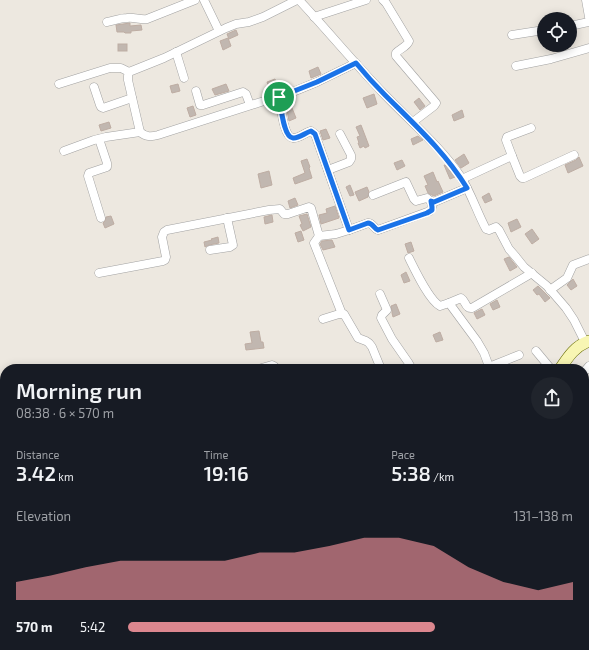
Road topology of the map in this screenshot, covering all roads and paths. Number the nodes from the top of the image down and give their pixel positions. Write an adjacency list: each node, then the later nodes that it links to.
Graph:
1 (195, 0): 7 (street)
2 (204, 0): 13 (street)
3 (298, 0): 8 (street); 13 (street)
4 (366, 0): 8 (street)
5 (383, 0): 28 (street)
6 (586, 0): 9 (street)
7 (175, 4): 10 (street)
8 (314, 16): 18 (street)
9 (589, 17)
10 (106, 22)
11 (589, 22): 12 (street)
12 (577, 25)
13 (220, 31): 17 (street)
14 (537, 31): 15 (street)
15 (512, 35)
16 (589, 48): 19 (street)
17 (176, 52): 20 (street); 21 (street)
18 (356, 63): 25 (street); 28 (street)
19 (516, 66)
20 (129, 72): 22 (street); 26 (street)
21 (184, 78)
22 (60, 84)
23 (94, 87): 26 (street)
24 (196, 91): 27 (street)
25 (279, 97): 27 (street); 36 (street)
26 (132, 98): 30 (street)
27 (250, 105): 30 (street)
28 (413, 122): 37 (street)
29 (531, 128): 35 (street)
30 (140, 132): 32 (street)
31 (340, 134): 36 (street)
32 (99, 139): 33 (street); 41 (street)
33 (64, 151)
34 (574, 155): 35 (street)
35 (512, 156): 37 (street)
36 (328, 170): 43 (street)
37 (462, 179): 38 (street)
38 (467, 188): 40 (street); 49 (street)
39 (373, 195): 40 (street)
40 (431, 201): 43 (street)
41 (101, 218)
42 (227, 218): 44 (street); 45 (street); 48 (street)
43 (349, 230): 44 (street)
44 (319, 236): 53 (street)
45 (210, 250)
46 (409, 258): 52 (street)
47 (589, 259): 50 (street)
48 (99, 273)
49 (532, 273): 50 (street); 52 (street)
50 (550, 290): 55 (street)
51 (380, 294): 59 (street)
52 (449, 303): 60 (street)
53 (342, 314): 54 (street); 58 (street)
54 (323, 319)
55 (587, 342): 63 (main road)
56 (536, 351): 62 (street)
57 (519, 355): 61 (street)
58 (379, 364)
59 (409, 364)
60 (488, 364)
61 (498, 364)
62 (547, 364)
63 (564, 364)

